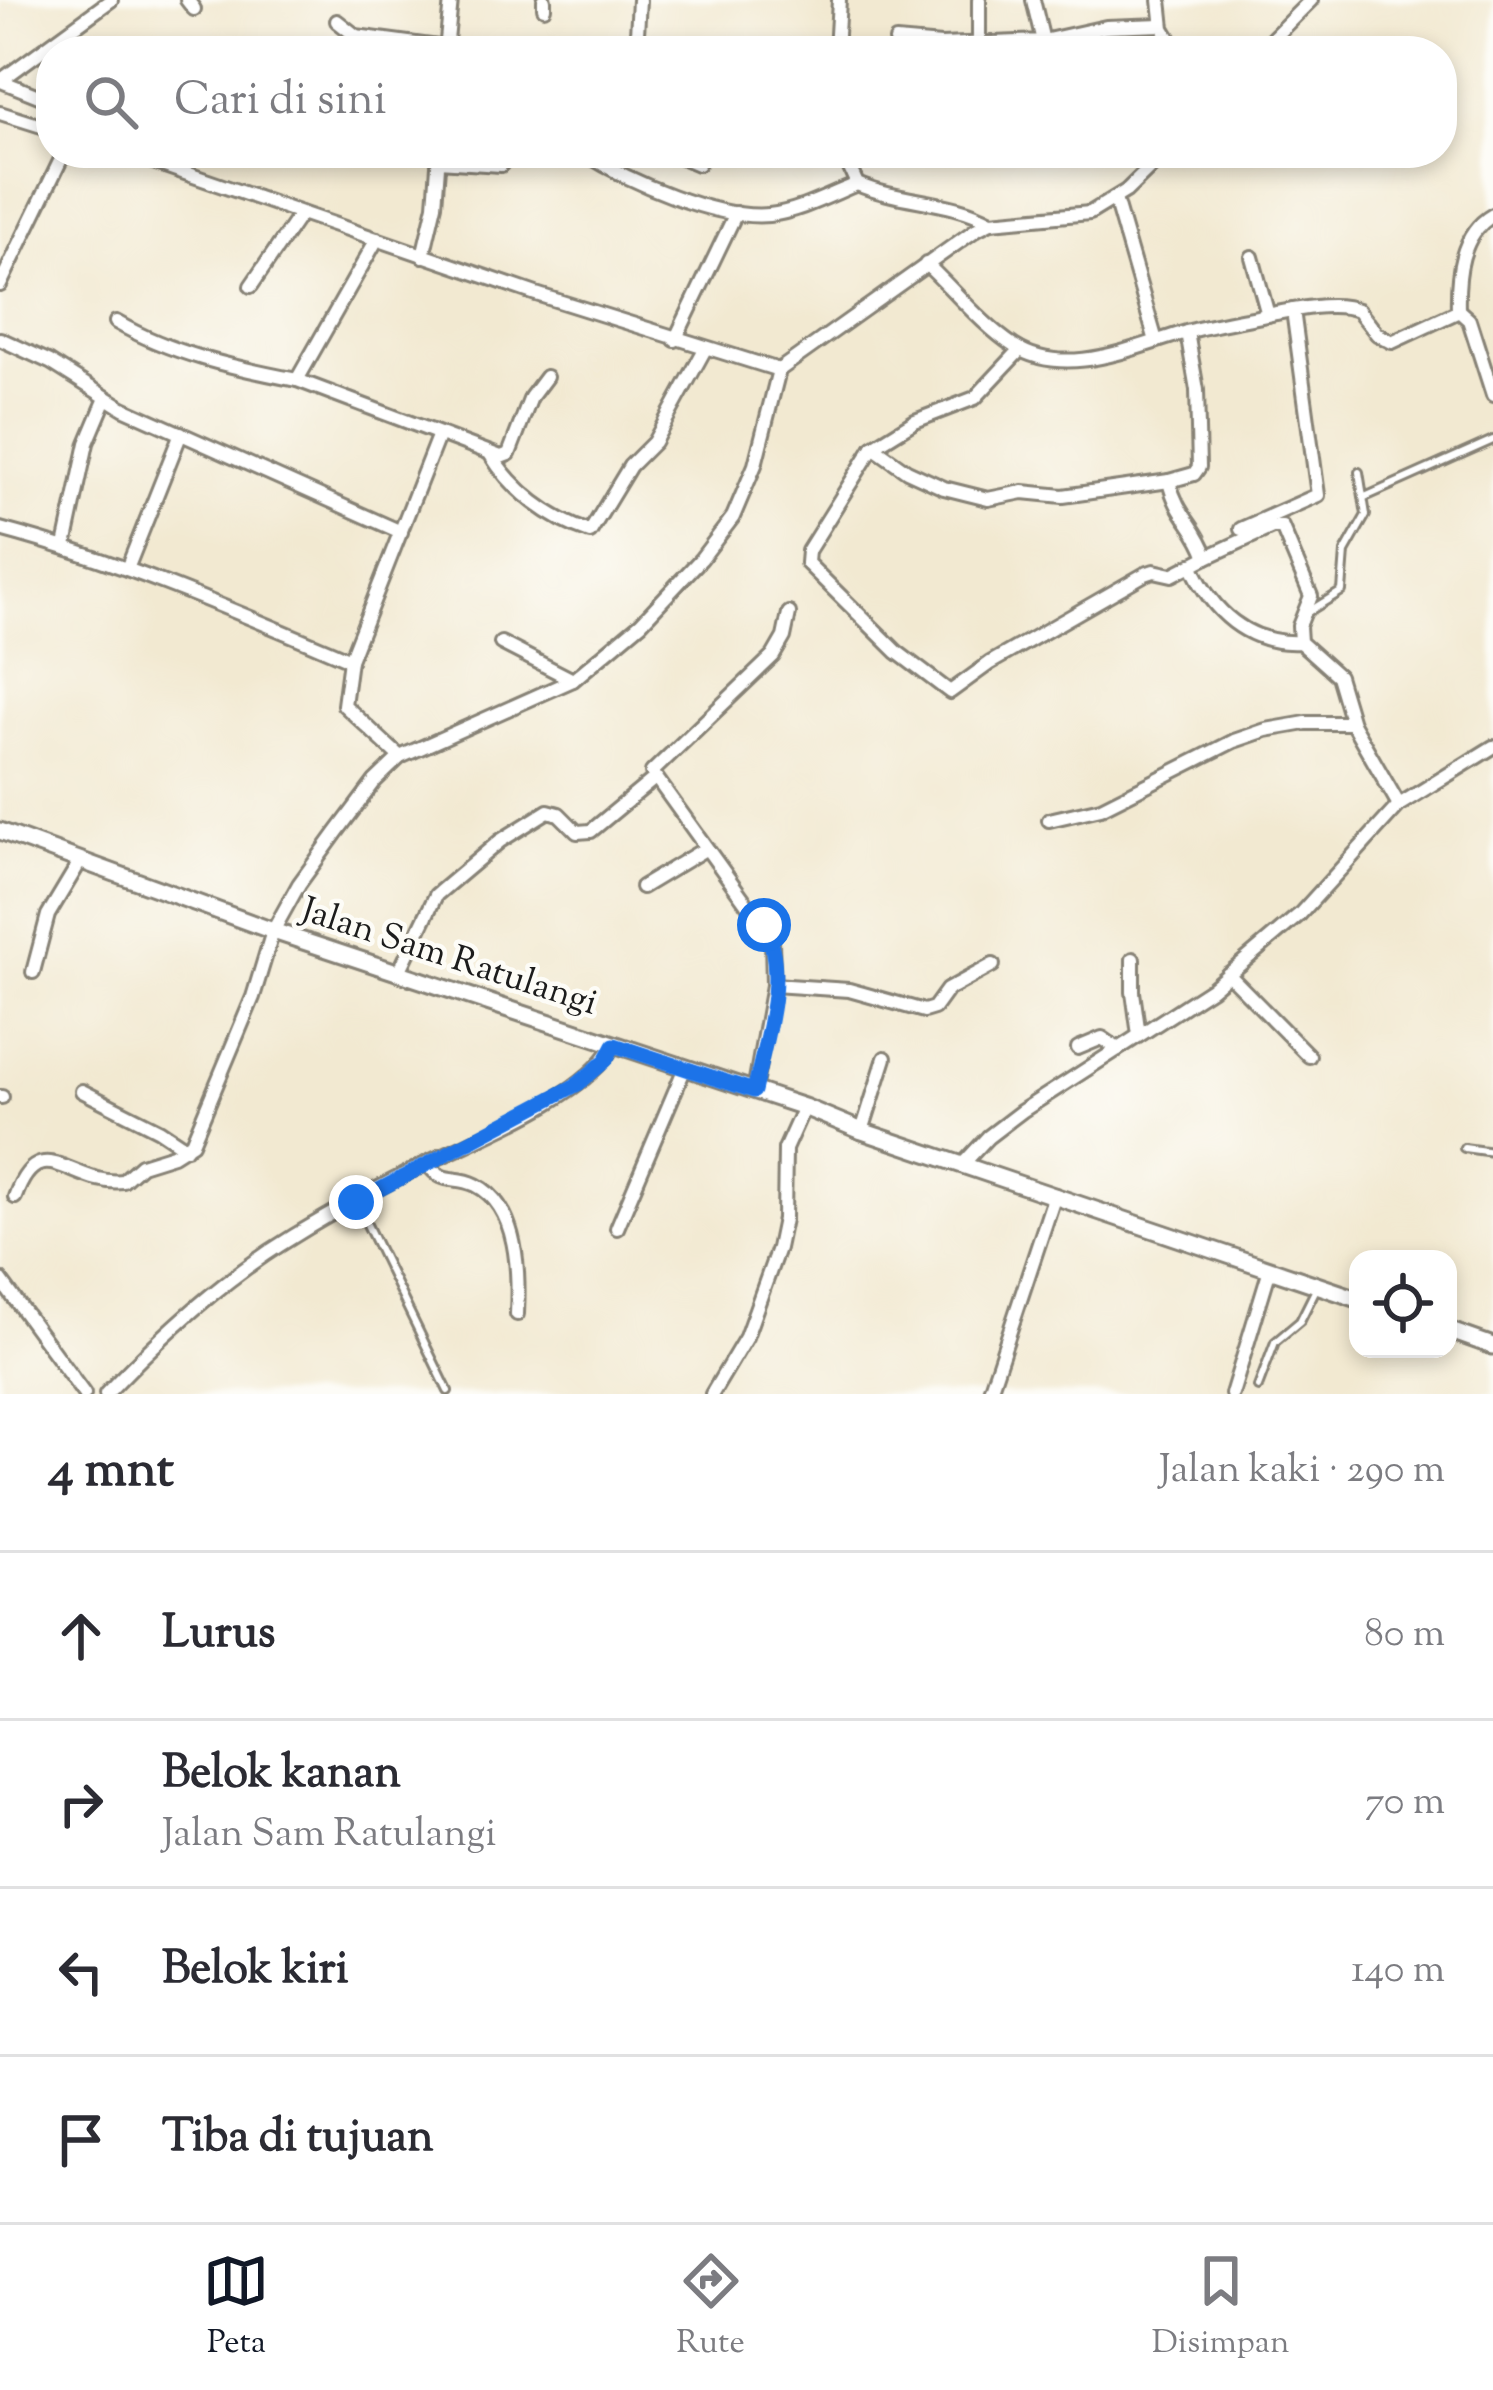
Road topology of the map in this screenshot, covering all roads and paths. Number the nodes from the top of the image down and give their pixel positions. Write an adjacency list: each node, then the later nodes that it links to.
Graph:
1 (111, 0): 11 (street)
2 (452, 0): 13 (street)
3 (638, 0): 14 (street)
4 (839, 0): 15 (street)
5 (979, 0): 16 (street)
6 (1033, 0): 17 (street)
7 (1160, 0): 10 (street)
8 (1311, 0): 20 (street)
9 (337, 21): 12 (street)
10 (1162, 25): 18 (street); 19 (street)
11 (62, 36)
12 (362, 36)
13 (448, 36)
14 (637, 36)
15 (837, 36)
16 (979, 36)
17 (1041, 36)
18 (1065, 36)
19 (1168, 36)
20 (1276, 36)
21 (36, 55): 22 (street)
22 (0, 81): 23 (street)
23 (36, 95)
24 (0, 113): 25 (street)
25 (36, 124)
26 (56, 168): 39 (street)
27 (171, 168): 34 (street)
28 (437, 168): 40 (street)
29 (609, 168): 35 (street)
30 (849, 168): 32 (street)
31 (1149, 168): 33 (street)
32 (857, 184): 35 (street); 37 (street)
33 (1115, 199): 37 (street); 52 (street)
34 (302, 212): 38 (street); 44 (street)
35 (736, 213): 51 (street)
36 (1493, 215): 46 (street)
37 (991, 222): 42 (street)
38 (377, 239): 40 (street); 57 (street)
39 (6, 256): 43 (street)
40 (423, 256): 51 (street)
41 (1252, 257): 47 (street)
42 (926, 264): 54 (street); 55 (street)
43 (0, 285)
44 (251, 286)
45 (1293, 310): 46 (street); 47 (street); 68 (street)
46 (1458, 311): 58 (street)
47 (1268, 315): 49 (street)
48 (116, 322): 57 (street)
49 (1186, 332): 52 (street); 66 (street)
50 (0, 339): 59 (street)
51 (675, 340): 53 (street)
52 (1156, 341): 54 (street)
53 (705, 349): 55 (street); 64 (street)
54 (1020, 350): 63 (street)
55 (779, 370): 81 (street)
56 (546, 377): 64 (street)
57 (297, 380): 61 (street)
58 (1493, 395)
59 (106, 398): 60 (street); 72 (street)
60 (181, 433): 71 (street); 75 (street)
61 (439, 434): 64 (street); 71 (street)
62 (1493, 440): 67 (lane)
63 (873, 447): 66 (street); 74 (street)
64 (491, 455)
65 (1360, 475): 67 (lane)
66 (1169, 482): 73 (street)
67 (1364, 495): 77 (lane)
68 (1276, 520): 70 (street); 73 (street); 77 (street)
69 (0, 529): 72 (street)
70 (1240, 529)
71 (401, 532): 80 (street)
72 (65, 546): 75 (street)
73 (1208, 556): 74 (street)
74 (1192, 566): 78 (street)
75 (127, 569): 80 (street)
76 (789, 614): 85 (street)
77 (1304, 614): 78 (street)
78 (1300, 642): 82 (street)
79 (501, 643): 81 (street)
80 (350, 660): 84 (street)
81 (574, 680): 84 (street)
82 (1352, 723): 86 (street); 87 (street)
83 (1493, 747): 86 (street)
84 (400, 757): 92 (street)
85 (656, 778): 89 (street); 96 (street)
86 (1399, 805): 97 (street)
87 (1049, 820)
88 (0, 831): 90 (street, Jalan Sam Ratulangi)
89 (699, 842): 91 (street); 98 (street)
90 (81, 860): 92 (street, Jalan Sam Ratulangi); 95 (street)
91 (642, 886)
92 (272, 931): 96 (street, Jalan Sam Ratulangi); 110 (street)
93 (1133, 959): 99 (street)
94 (993, 965): 98 (street)
95 (33, 972)
96 (399, 972): 100 (street, Jalan Sam Ratulangi)
97 (1228, 974): 99 (street); 103 (street)
98 (773, 985): 107 (street)
99 (1139, 1035): 102 (street)
100 (614, 1045): 105 (street, Jalan Sam Ratulangi); 113 (street)
101 (1078, 1048): 102 (street)
102 (1118, 1048): 114 (street)
103 (1309, 1056)
104 (885, 1058): 109 (street)
105 (684, 1070): 107 (street, Jalan Sam Ratulangi); 118 (street)
106 (82, 1091): 110 (street)
107 (754, 1091): 108 (street, Jalan Sam Ratulangi)
108 (804, 1107): 109 (street, Jalan Sam Ratulangi); 130 (street)
109 (862, 1131): 114 (street, Jalan Sam Ratulangi)
110 (186, 1148): 116 (street)
111 (1464, 1148): 112 (lane)
112 (1493, 1152)
113 (427, 1163): 117 (street); 123 (street)
114 (962, 1165): 115 (street, Jalan Sam Ratulangi)
115 (1055, 1195): 119 (street, Jalan Sam Ratulangi); 131 (street)
116 (15, 1197)
117 (356, 1202): 127 (lane); 129 (street)
118 (617, 1228)
119 (1270, 1269): 121 (street, Jalan Sam Ratulangi); 132 (street)
120 (0, 1279): 128 (street)
121 (1318, 1286): 122 (street, Jalan Sam Ratulangi); 126 (lane)
122 (1349, 1297)
123 (517, 1314)
124 (1457, 1333): 125 (street)
125 (1493, 1346)
126 (1258, 1387)
127 (448, 1391)
128 (84, 1394)
129 (106, 1394)
130 (712, 1394)
131 (989, 1394)
132 (1232, 1394)

